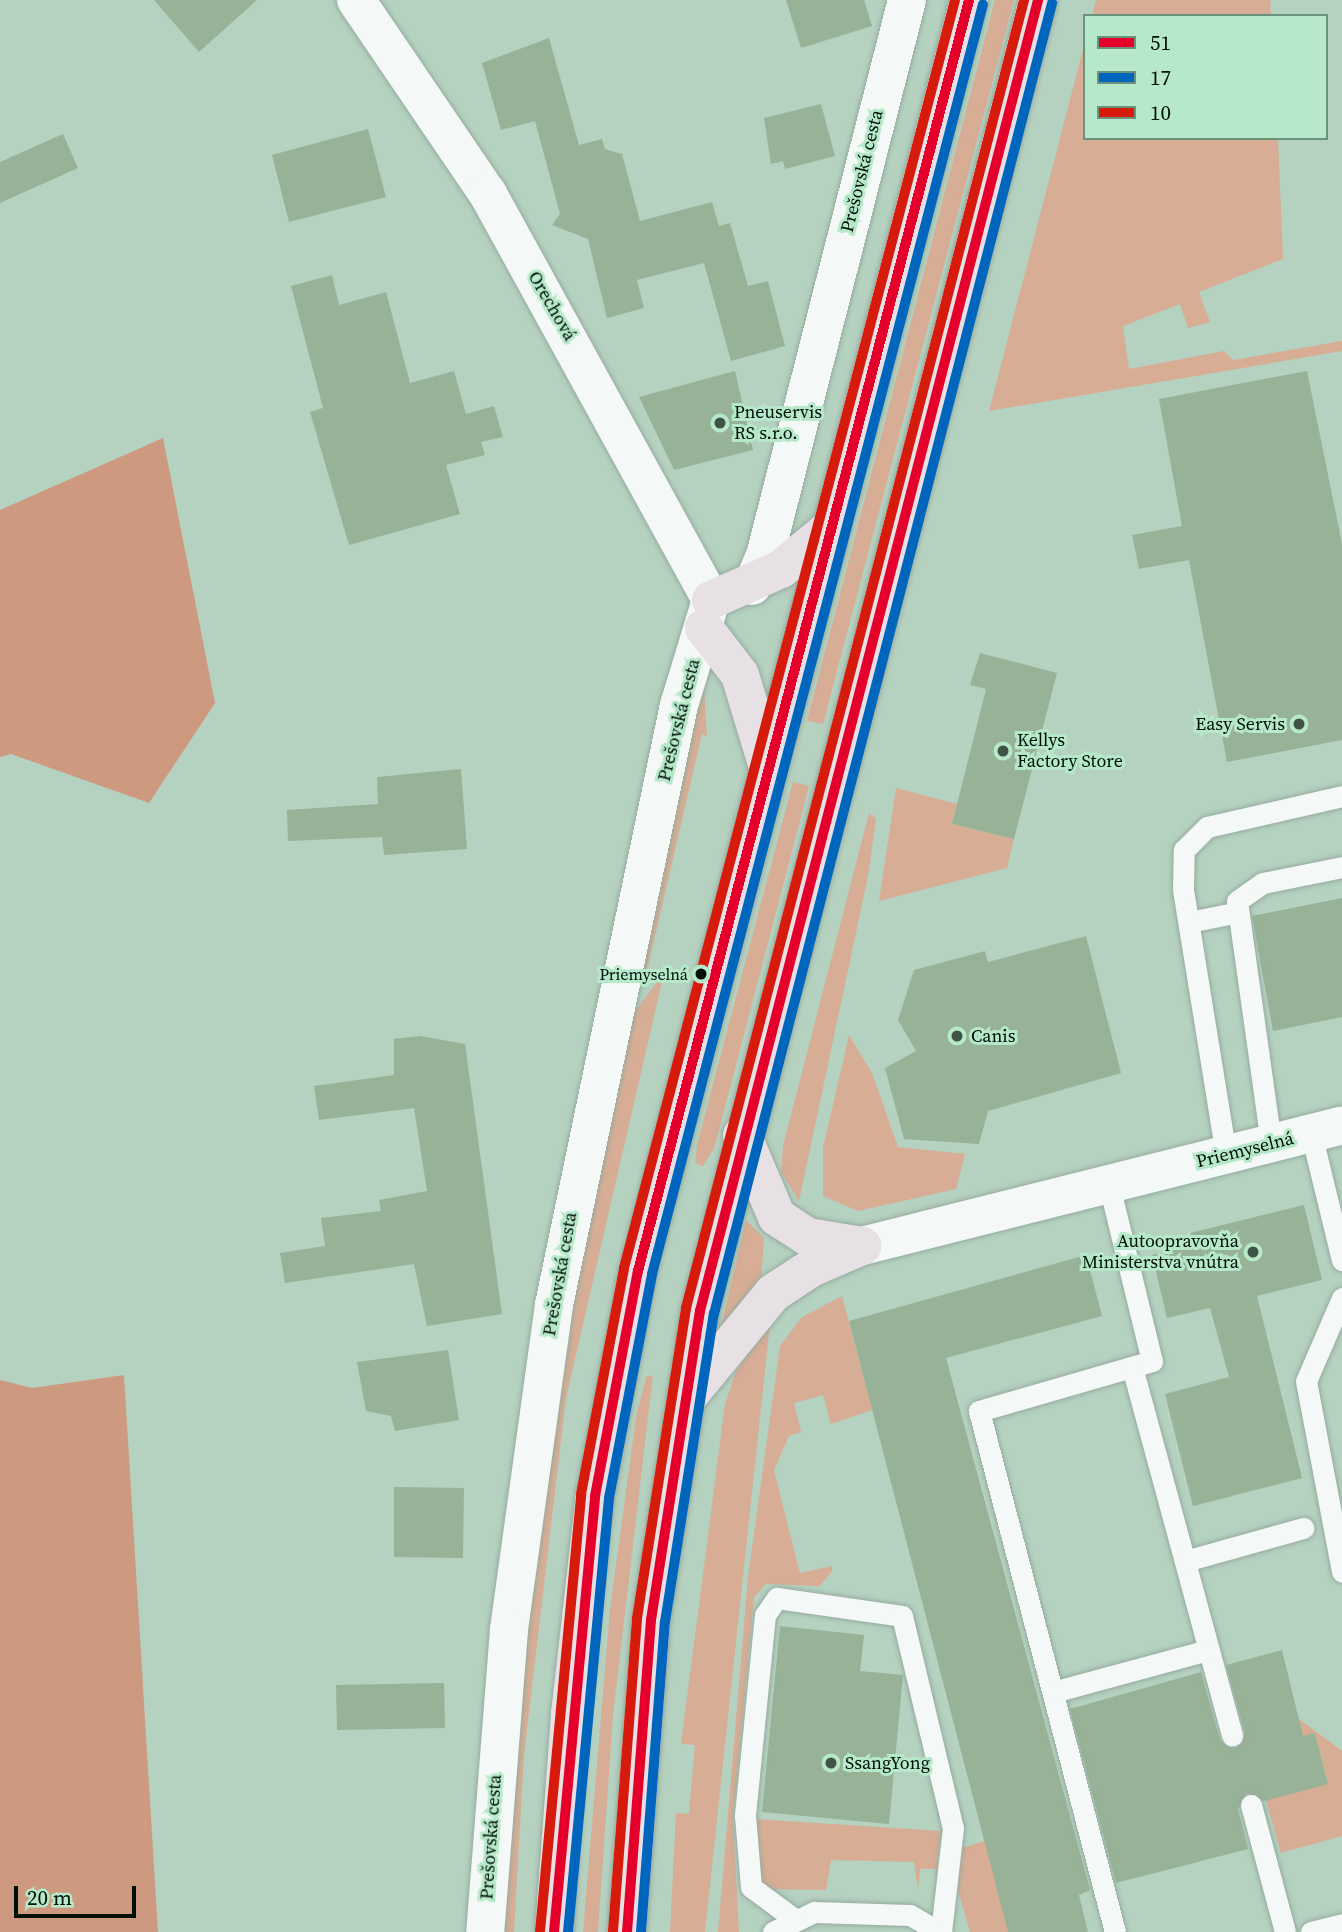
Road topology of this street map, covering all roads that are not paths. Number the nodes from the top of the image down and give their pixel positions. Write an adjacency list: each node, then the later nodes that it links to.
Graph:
1 (908, 0): 6 (street, Prešovská cesta)
2 (969, 0): 5 (highway)
3 (1038, 0): 14 (highway)
4 (371, 3): 7 (street, Orechová)
5 (832, 527): 6 (highway); 8 (highway)
6 (752, 586): 7 (highway)
7 (707, 614): 8 (highway); 32 (street, Prešovská cesta)
8 (768, 770): 33 (highway)
9 (1342, 796): 12 (lane)
10 (1342, 867): 11 (lane)
11 (1234, 913): 12 (lane); 15 (lane)
12 (1189, 922): 16 (lane)
13 (1326, 1129): 15 (street, Priemyselná); 19 (lane)
14 (742, 1135): 18 (highway); 22 (highway)
15 (1271, 1143): 16 (street, Priemyselná)
16 (1226, 1155): 17 (street, Priemyselná)
17 (1109, 1185): 18 (street, Priemyselná); 21 (lane)
18 (862, 1246): 22 (highway)
19 (1342, 1260)
20 (1342, 1298): 25 (lane)
21 (1132, 1367): 24 (lane); 27 (lane)
22 (682, 1404): 34 (highway)
23 (1303, 1528): 24 (lane)
24 (1185, 1561): 26 (lane)
25 (1342, 1572)
26 (1208, 1650): 27 (lane); 28 (lane)
27 (1053, 1692): 37 (lane)
28 (1232, 1736)
29 (1251, 1805): 38 (lane)
30 (793, 1917): 35 (lane); 36 (lane); 36 (lane)
31 (1342, 1924): 39 (lane)
32 (485, 1932)
33 (554, 1932)
34 (627, 1932)
35 (773, 1932)
36 (940, 1932)
37 (1115, 1932)
38 (1284, 1932)
39 (1311, 1932)

